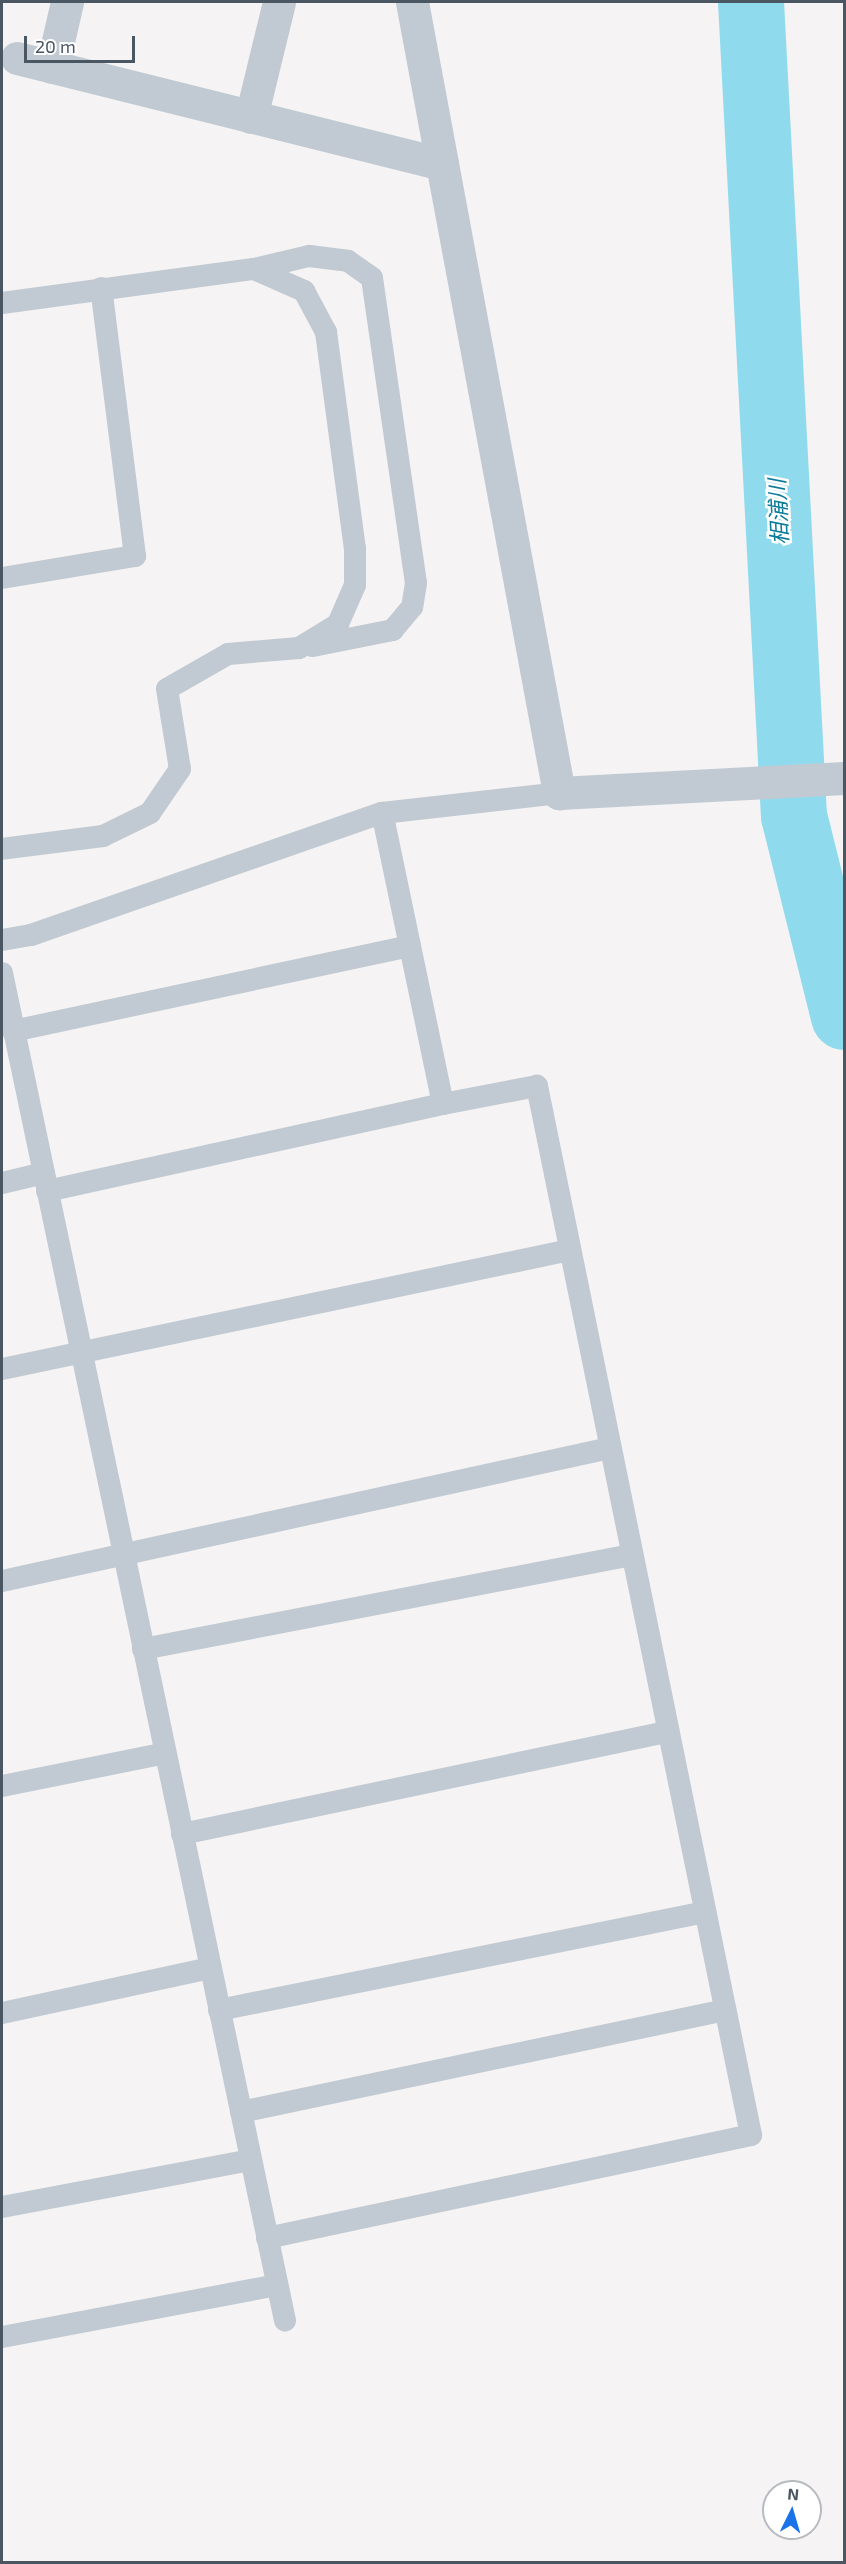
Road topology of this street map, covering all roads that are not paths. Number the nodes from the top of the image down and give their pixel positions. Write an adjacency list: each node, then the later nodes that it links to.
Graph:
1 (67, 2): 5 (street)
2 (279, 2): 6 (street)
3 (412, 2): 7 (street)
4 (17, 58): 5 (street)
5 (52, 67): 6 (street)
6 (251, 117): 7 (street)
7 (442, 164): 14 (street)
8 (254, 268): 9 (lane); 12 (lane); 12 (lane)
9 (101, 288): 10 (lane); 11 (lane)
10 (2, 303)
11 (2, 578)
12 (299, 648): 16 (lane)
13 (844, 778): 14 (street)
14 (559, 793): 15 (lane)
15 (382, 813): 17 (lane); 18 (lane)
16 (2, 849)
17 (2, 940)
18 (410, 946): 20 (lane); 21 (lane)
19 (2, 974): 20 (lane)
20 (14, 1031): 22 (lane)
21 (443, 1104): 22 (lane); 24 (lane)
22 (45, 1182): 23 (lane); 25 (lane)
23 (2, 1183)
24 (570, 1250): 25 (lane); 27 (lane)
25 (81, 1352): 26 (lane); 28 (lane)
26 (2, 1369)
27 (610, 1448): 28 (lane); 29 (lane)
28 (123, 1554): 30 (lane); 31 (lane)
29 (632, 1555): 31 (lane); 32 (lane)
30 (2, 1581)
31 (143, 1649): 33 (lane)
32 (668, 1732): 35 (lane); 36 (lane)
33 (165, 1753): 34 (lane); 35 (lane)
34 (2, 1786)
35 (182, 1834): 37 (lane)
36 (705, 1912): 38 (lane); 39 (lane)
37 (210, 1968): 38 (lane); 40 (lane)
38 (219, 2010): 41 (lane)
39 (725, 2010): 41 (lane); 44 (lane)
40 (2, 2013)
41 (241, 2112): 42 (lane)
42 (251, 2160): 43 (lane); 44 (lane)
43 (2, 2207)
44 (267, 2238): 45 (lane)
45 (277, 2285): 46 (lane); 47 (lane)
46 (285, 2321)
47 (2, 2337)

